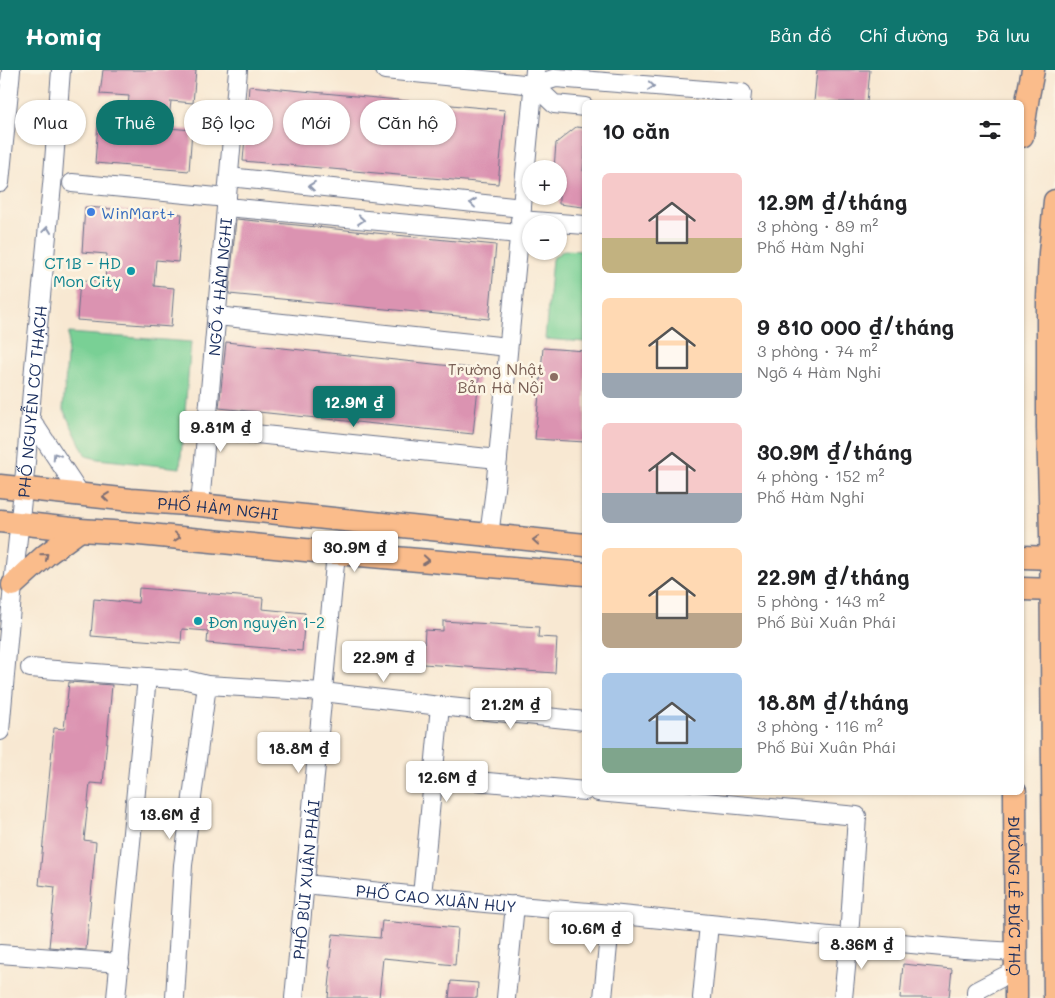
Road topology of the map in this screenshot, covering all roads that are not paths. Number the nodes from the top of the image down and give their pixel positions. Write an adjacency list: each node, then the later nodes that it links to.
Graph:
1 (11, 70): 11 (street)
2 (61, 70): 19 (street, PHỐ NGUYỄN CƠ THẠCH, one-way to 2)
3 (238, 70): 10 (street, NGÕ 4 HÀM NGHI)
4 (384, 70): 6 (street)
5 (1033, 70): 9 (main road)
6 (534, 78): 7 (street, one-way to 7); 8 (street); 15 (street)
7 (741, 100)
8 (582, 107)
9 (1024, 123)
10 (228, 177): 14 (street, NGÕ 4 HÀM NGHI); 15 (street, one-way to 10)
11 (0, 183)
12 (72, 183): 14 (street)
13 (1055, 201): 20 (main road)
14 (226, 203): 15 (street, one-way to 15); 17 (street, NGÕ 4 HÀM NGHI)
15 (520, 221): 16 (street); 18 (street)
16 (582, 225)
17 (217, 316): 18 (street); 21 (street, NGÕ 4 HÀM NGHI)
18 (508, 347): 22 (street)
19 (30, 418): 25 (street, PHỐ NGUYỄN CƠ THẠCH); 26 (street, one-way to 19)
20 (1052, 427): 23 (main road)
21 (207, 429): 22 (street); 27 (street, NGÕ 4 HÀM NGHI)
22 (498, 459): 30 (street)
23 (1052, 482): 34 (main road)
24 (0, 486): 25 (main road, PHỐ HÀM NGHI)
25 (24, 489): 26 (main road, PHỐ HÀM NGHI); 28 (street, PHỐ NGUYỄN CƠ THẠCH)
26 (81, 495): 27 (main road, PHỐ HÀM NGHI, one-way to 26)
27 (200, 505): 30 (main road, PHỐ HÀM NGHI)
28 (10, 522): 29 (main road, PHỐ HÀM NGHI); 36 (street, PHỐ NGUYỄN CƠ THẠCH)
29 (80, 530): 32 (main road, PHỐ HÀM NGHI, one-way to 32); 36 (main road, one-way to 29)
30 (489, 536): 31 (main road, PHỐ HÀM NGHI, one-way to 30)
31 (582, 545)
32 (336, 553): 35 (main road, PHỐ HÀM NGHI, one-way to 35); 43 (street, PHỐ BÙI XUÂN PHÁI)
33 (1024, 557): 34 (main road)
34 (1053, 558): 38 (main road)
35 (582, 574)
36 (13, 585): 46 (street, PHỐ NGUYỄN CƠ THẠCH)
37 (1024, 589): 38 (main road)
38 (1053, 590): 39 (main road)
39 (1053, 659): 56 (main road)
40 (30, 668): 41 (street)
41 (147, 677): 42 (street); 60 (street)
42 (206, 685): 43 (street); 62 (street)
43 (323, 692): 44 (street); 51 (street, PHỐ BÙI XUÂN PHÁI)
44 (440, 706): 45 (street); 47 (street)
45 (582, 721)
46 (0, 731)
47 (433, 777): 48 (street); 52 (street)
48 (582, 791)
49 (628, 795): 57 (street)
50 (1014, 795): 59 (main road, ĐƯỜNG LÊ ĐỨC THỌ)
51 (305, 884): 52 (street, PHỐ CAO XUÂN HUY); 63 (street, PHỐ BÙI XUÂN PHÁI)
52 (422, 896): 53 (street, PHỐ CAO XUÂN HUY)
53 (515, 905): 54 (street, PHỐ CAO XUÂN HUY); 64 (street)
54 (611, 914): 55 (street, PHỐ CAO XUÂN HUY); 65 (street)
55 (709, 924): 57 (street, PHỐ CAO XUÂN HUY); 66 (street)
56 (1054, 926): 70 (main road)
57 (849, 938): 59 (street, PHỐ CAO XUÂN HUY); 67 (street)
58 (0, 954): 60 (street)
59 (1016, 961): 68 (street); 69 (main road, ĐƯỜNG LÊ ĐỨC THỌ)
60 (120, 963): 61 (street)
61 (116, 998)
62 (175, 998)
63 (294, 998)
64 (506, 998)
65 (603, 998)
66 (702, 998)
67 (843, 998)
68 (976, 998)
69 (1016, 998)
70 (1055, 998)

